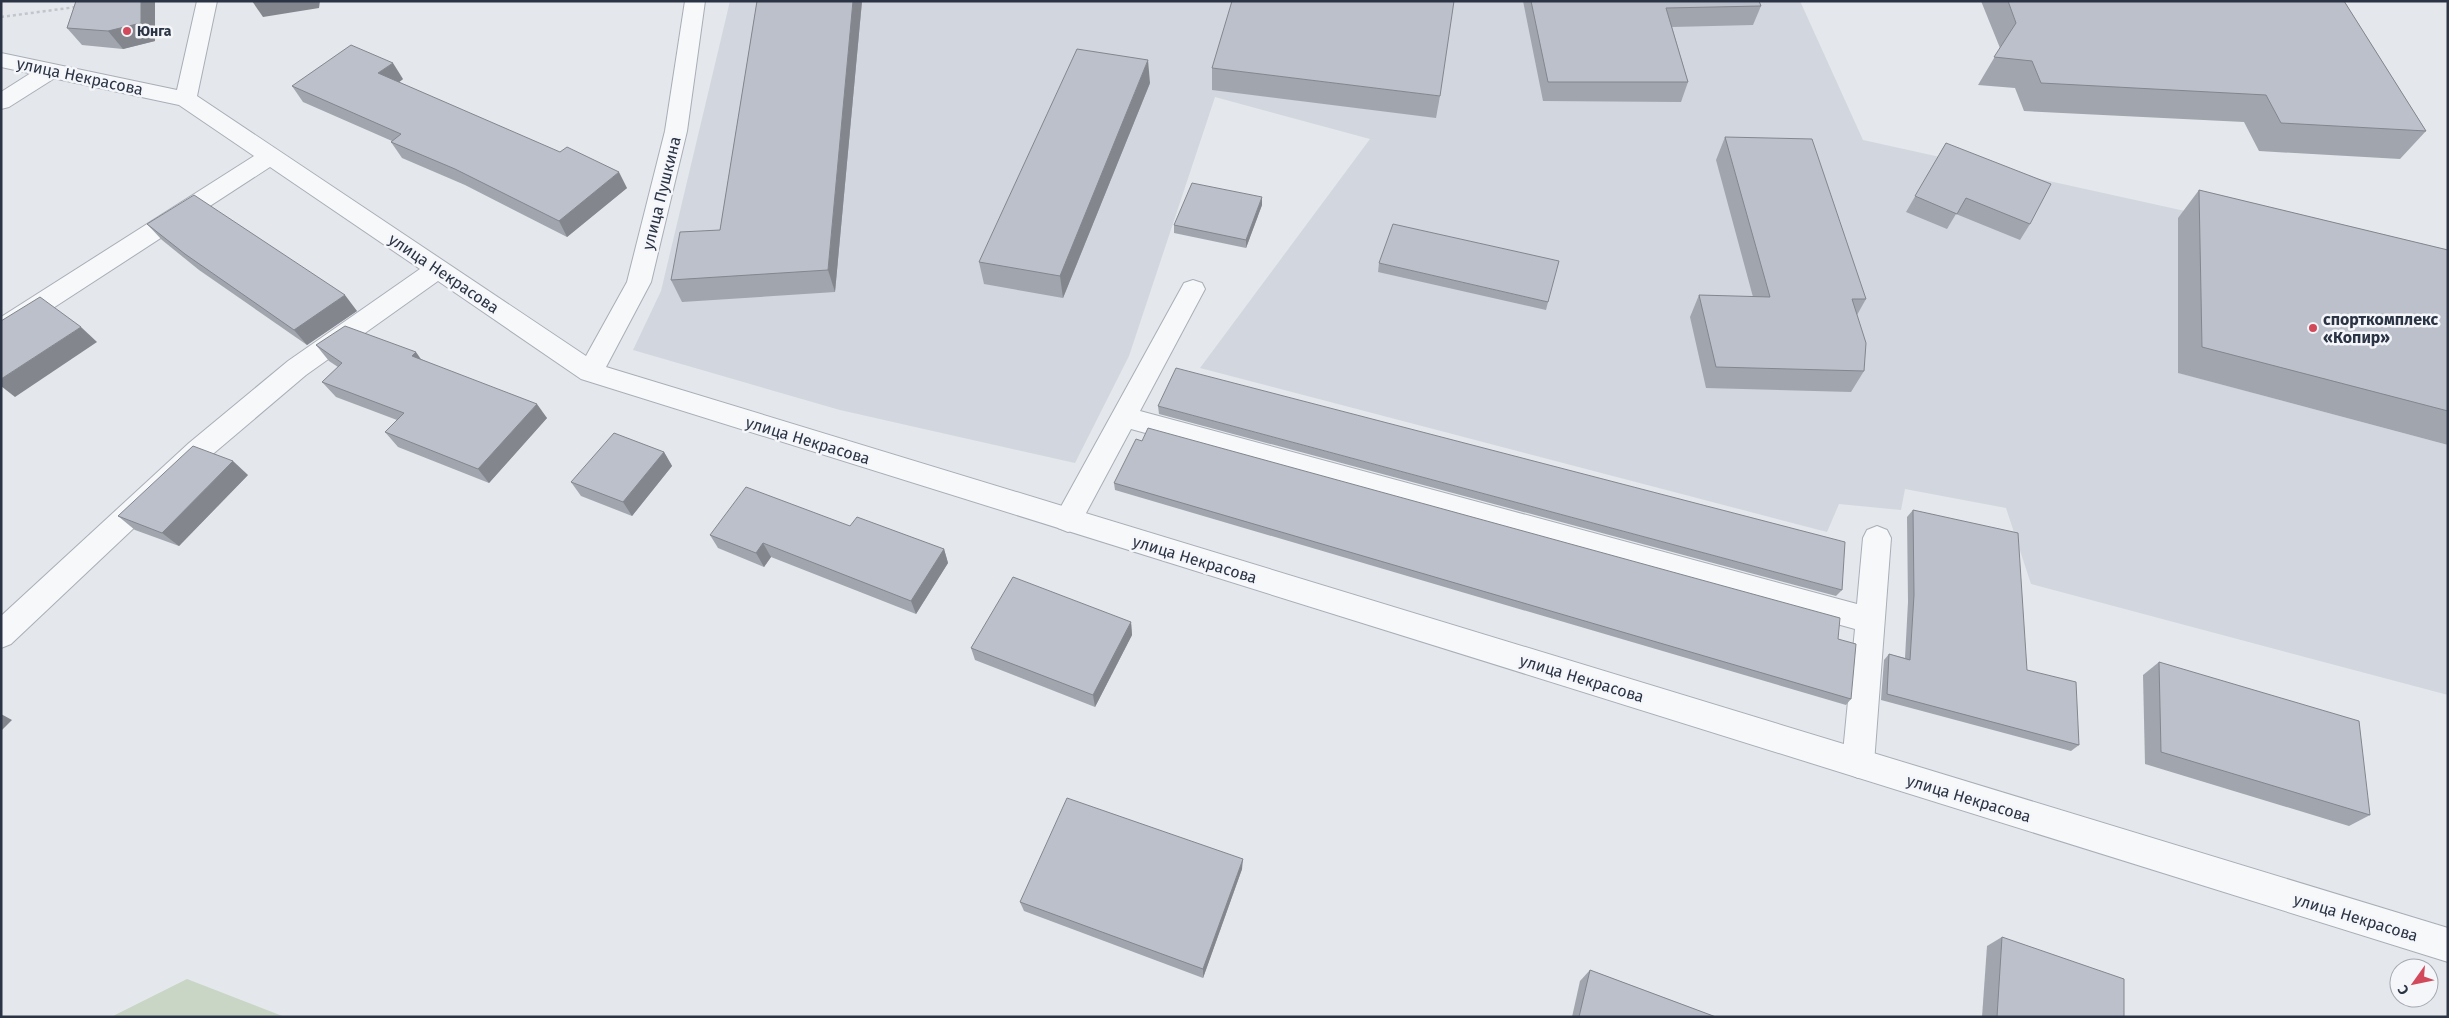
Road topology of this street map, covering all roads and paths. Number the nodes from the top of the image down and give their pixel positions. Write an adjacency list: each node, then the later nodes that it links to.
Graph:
1 (207, 1): 7 (street)
2 (695, 1): 13 (street, улица Пушкина)
3 (85, 6): 4 (path)
4 (1, 17)
5 (1, 60): 6 (street, улица Некрасова)
6 (50, 71): 7 (street, улица Некрасова); 8 (street)
7 (186, 99): 9 (street, улица Некрасова)
8 (1, 102)
9 (270, 156): 10 (street, улица Некрасова); 12 (street)
10 (438, 269): 13 (street, улица Некрасова); 18 (street)
11 (1193, 289): 14 (street)
12 (1, 329)
13 (590, 372): 15 (street, улица Некрасова)
14 (1124, 417): 15 (street); 17 (street)
15 (1068, 520): 19 (street, улица Некрасова)
16 (1877, 538): 17 (street)
17 (1871, 621): 19 (street)
18 (1, 635)
19 (1858, 763): 20 (street, улица Некрасова)
20 (2448, 945)

